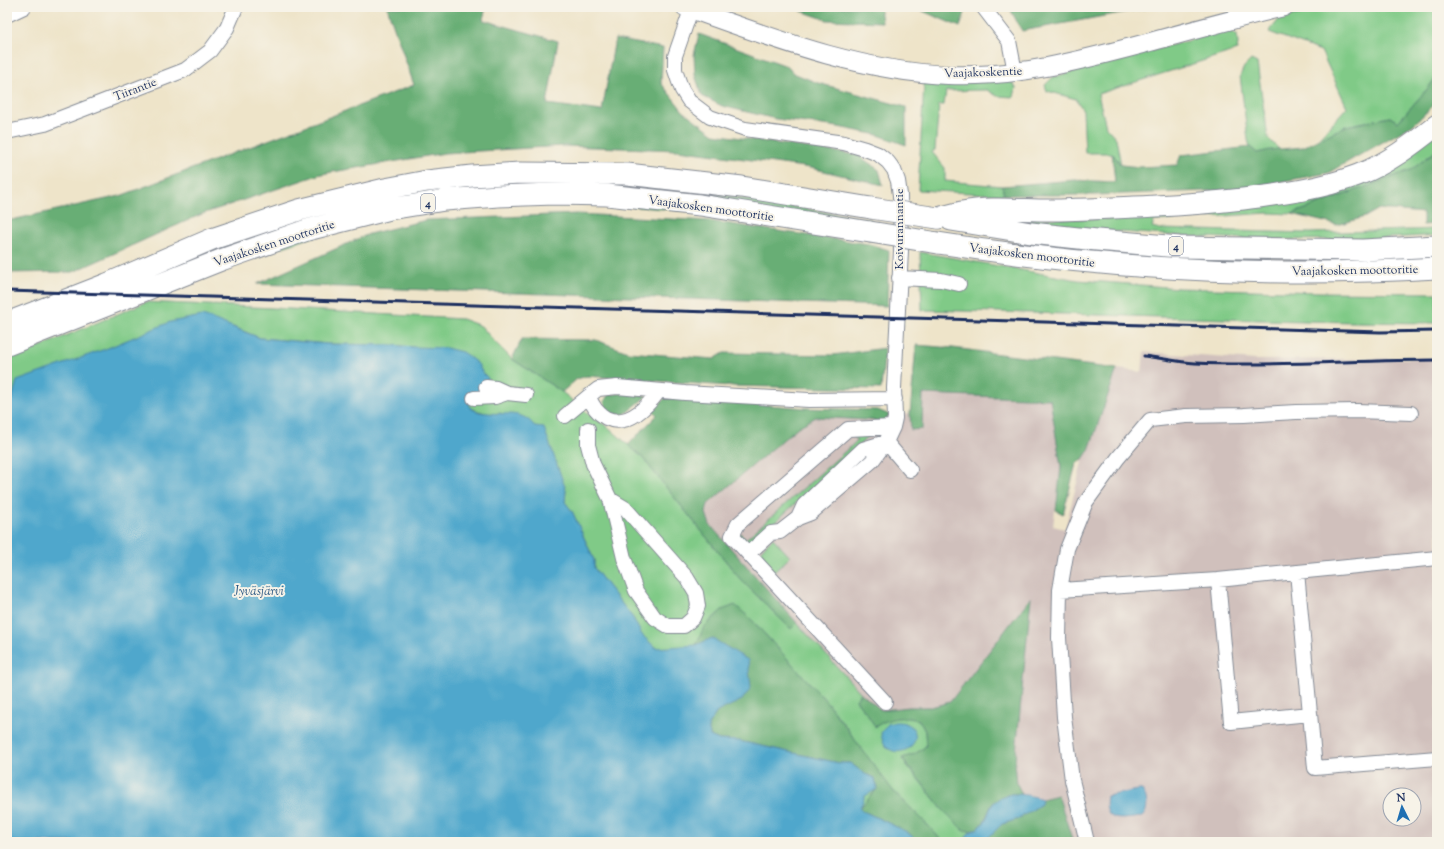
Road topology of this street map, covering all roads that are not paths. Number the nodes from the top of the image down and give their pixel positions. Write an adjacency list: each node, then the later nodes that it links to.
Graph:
1 (24, 7): 6 (street)
2 (236, 7): 9 (street, Tiirantie)
3 (983, 7): 7 (street)
4 (1284, 7): 7 (main road, Vaajakoskentie)
5 (689, 8): 7 (main road, Vaajakoskentie); 14 (street, Koivurannantie)
6 (7, 15)
7 (1015, 72)
8 (1437, 125): 10 (highway)
9 (7, 132)
10 (938, 218): 11 (highway, Vaajakosken moottoritie / 4); 17 (highway, Vaajakosken moottoritie / 4, bridge)
11 (1437, 246)
12 (1437, 268): 13 (highway, Vaajakosken moottoritie / 4)
13 (1344, 272): 15 (highway); 18 (highway, Vaajakosken moottoritie / 4, bridge)
14 (899, 278): 16 (street); 25 (street, Koivurannantie)
15 (1437, 283)
16 (959, 284)
17 (7, 323)
18 (7, 346)
19 (486, 387): 21 (street)
20 (659, 391): 23 (street); 23 (street); 25 (street)
21 (507, 393): 22 (street); 24 (street)
22 (526, 395)
23 (590, 396): 27 (street)
24 (474, 398)
25 (895, 399): 28 (street, Koivurannantie)
26 (1411, 413): 37 (street)
27 (564, 416)
28 (893, 427): 30 (street, Koivurannantie); 33 (street)
29 (588, 429): 32 (street)
30 (886, 442): 31 (street); 33 (street, Koivurannantie)
31 (910, 470)
32 (610, 498): 32 (street)
33 (749, 553): 38 (street)
34 (1437, 558): 35 (street)
35 (1297, 572): 36 (street); 39 (street)
36 (1218, 580): 37 (street); 39 (street)
37 (1060, 590): 41 (street)
38 (885, 702)
39 (1309, 714): 40 (street)
40 (1437, 758)
41 (1087, 842)

